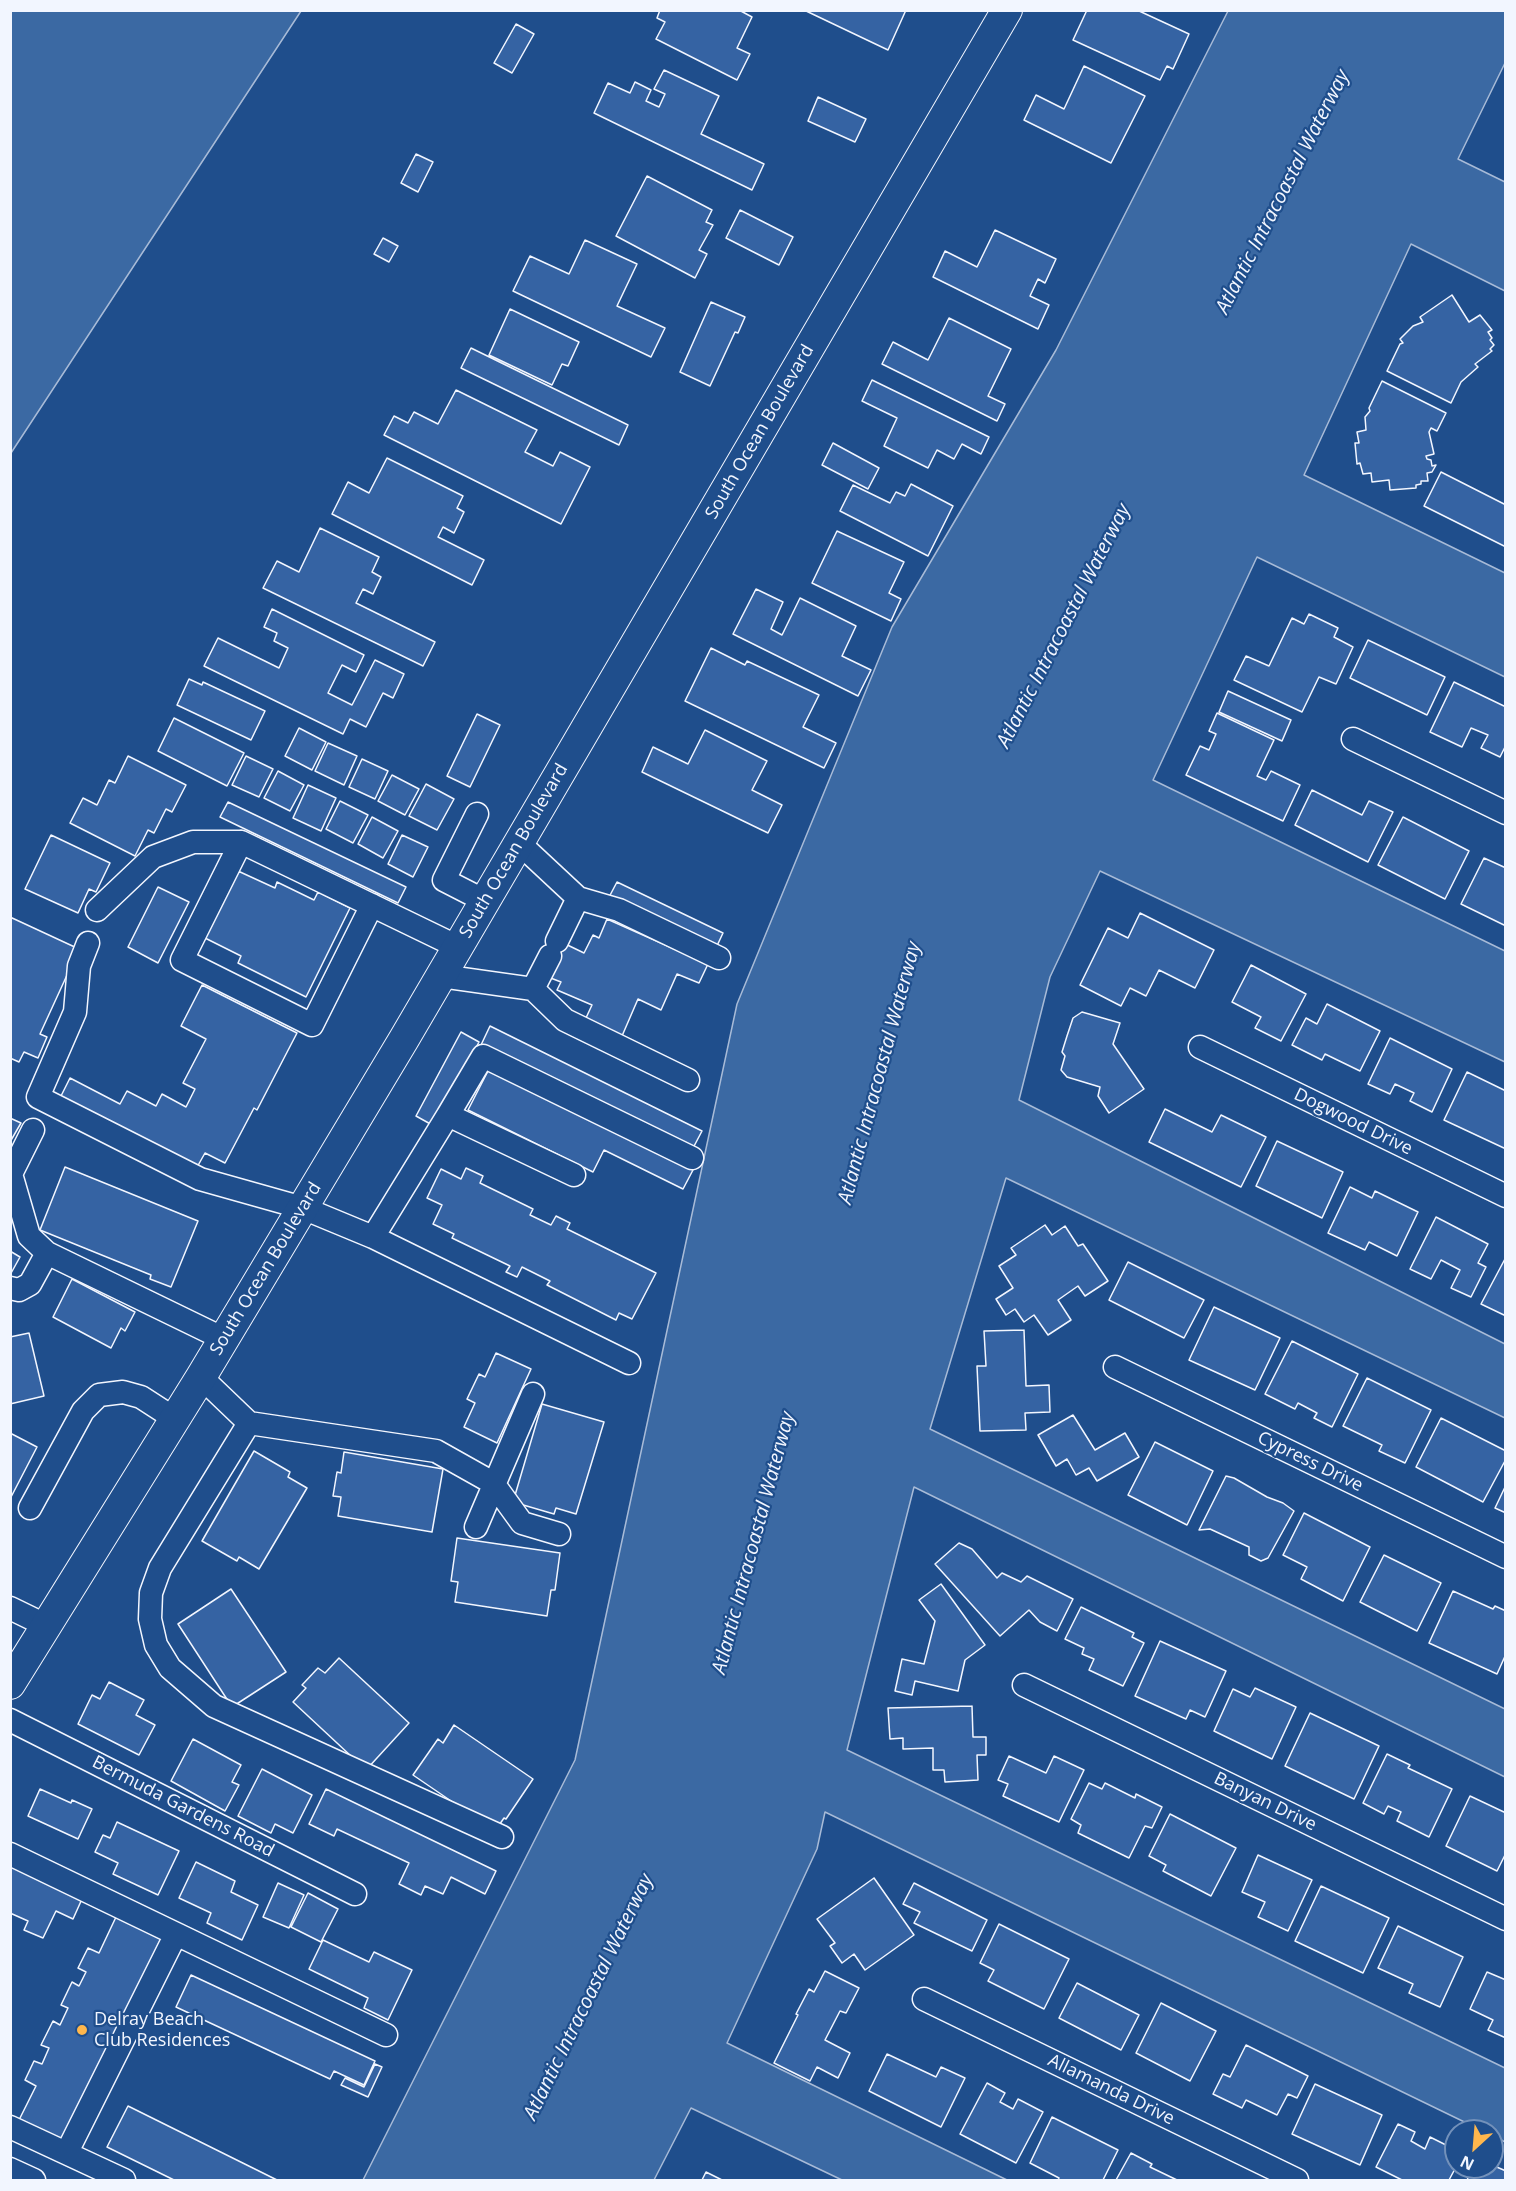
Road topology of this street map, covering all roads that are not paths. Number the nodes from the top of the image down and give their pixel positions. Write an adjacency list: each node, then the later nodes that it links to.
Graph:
1 (1007, 10): 6 (main road, South Ocean Boulevard)
2 (1353, 739): 3 (street)
3 (1506, 813)
4 (477, 814): 8 (street)
5 (241, 842): 9 (street); 9 (street); 10 (street)
6 (519, 843): 7 (street); 8 (main road, South Ocean Boulevard)
7 (578, 898): 13 (street); 15 (street)
8 (485, 901): 12 (main road, South Ocean Boulevard)
9 (372, 905): 12 (street)
10 (98, 910)
11 (88, 943): 23 (street)
12 (458, 947): 14 (main road, South Ocean Boulevard)
13 (719, 957)
14 (441, 976): 15 (street); 23 (main road, South Ocean Boulevard)
15 (533, 989): 17 (street)
16 (1200, 1047): 22 (street, Dogwood Drive)
17 (688, 1080)
18 (448, 1115): 20 (street); 21 (street); 24 (street)
19 (33, 1130): 25 (street)
20 (692, 1158)
21 (574, 1175)
22 (1506, 1196)
23 (303, 1208): 24 (street); 27 (main road, South Ocean Boulevard)
24 (373, 1237): 28 (street)
25 (47, 1253): 26 (street); 27 (street)
26 (10, 1288)
27 (224, 1339): 30 (main road, South Ocean Boulevard)
28 (629, 1363)
29 (1115, 1368): 38 (street, Cypress Drive)
30 (201, 1377): 32 (main road, South Ocean Boulevard); 33 (street)
31 (533, 1394): 34 (street)
32 (175, 1419): 35 (street); 40 (main road, South Ocean Boulevard)
33 (249, 1423): 34 (street); 44 (street)
34 (493, 1483): 36 (street); 37 (street)
35 (30, 1508)
36 (476, 1527)
37 (559, 1534)
38 (1506, 1557)
39 (10, 1608): 40 (street)
40 (47, 1626): 41 (main road, South Ocean Boulevard)
41 (10, 1684)
42 (1024, 1685): 47 (street, Banyan Drive)
43 (10, 1720): 46 (street, Bermuda Gardens Road)
44 (502, 1838)
45 (10, 1854): 48 (street)
46 (355, 1894)
47 (1506, 1920)
48 (176, 1934): 50 (street); 52 (street)
49 (924, 1999): 56 (street, Allamanda Drive)
50 (386, 2035)
51 (10, 2127): 52 (street)
52 (67, 2152): 55 (street)
53 (10, 2169): 54 (street)
54 (34, 2181)
55 (124, 2181)
56 (1297, 2181)

